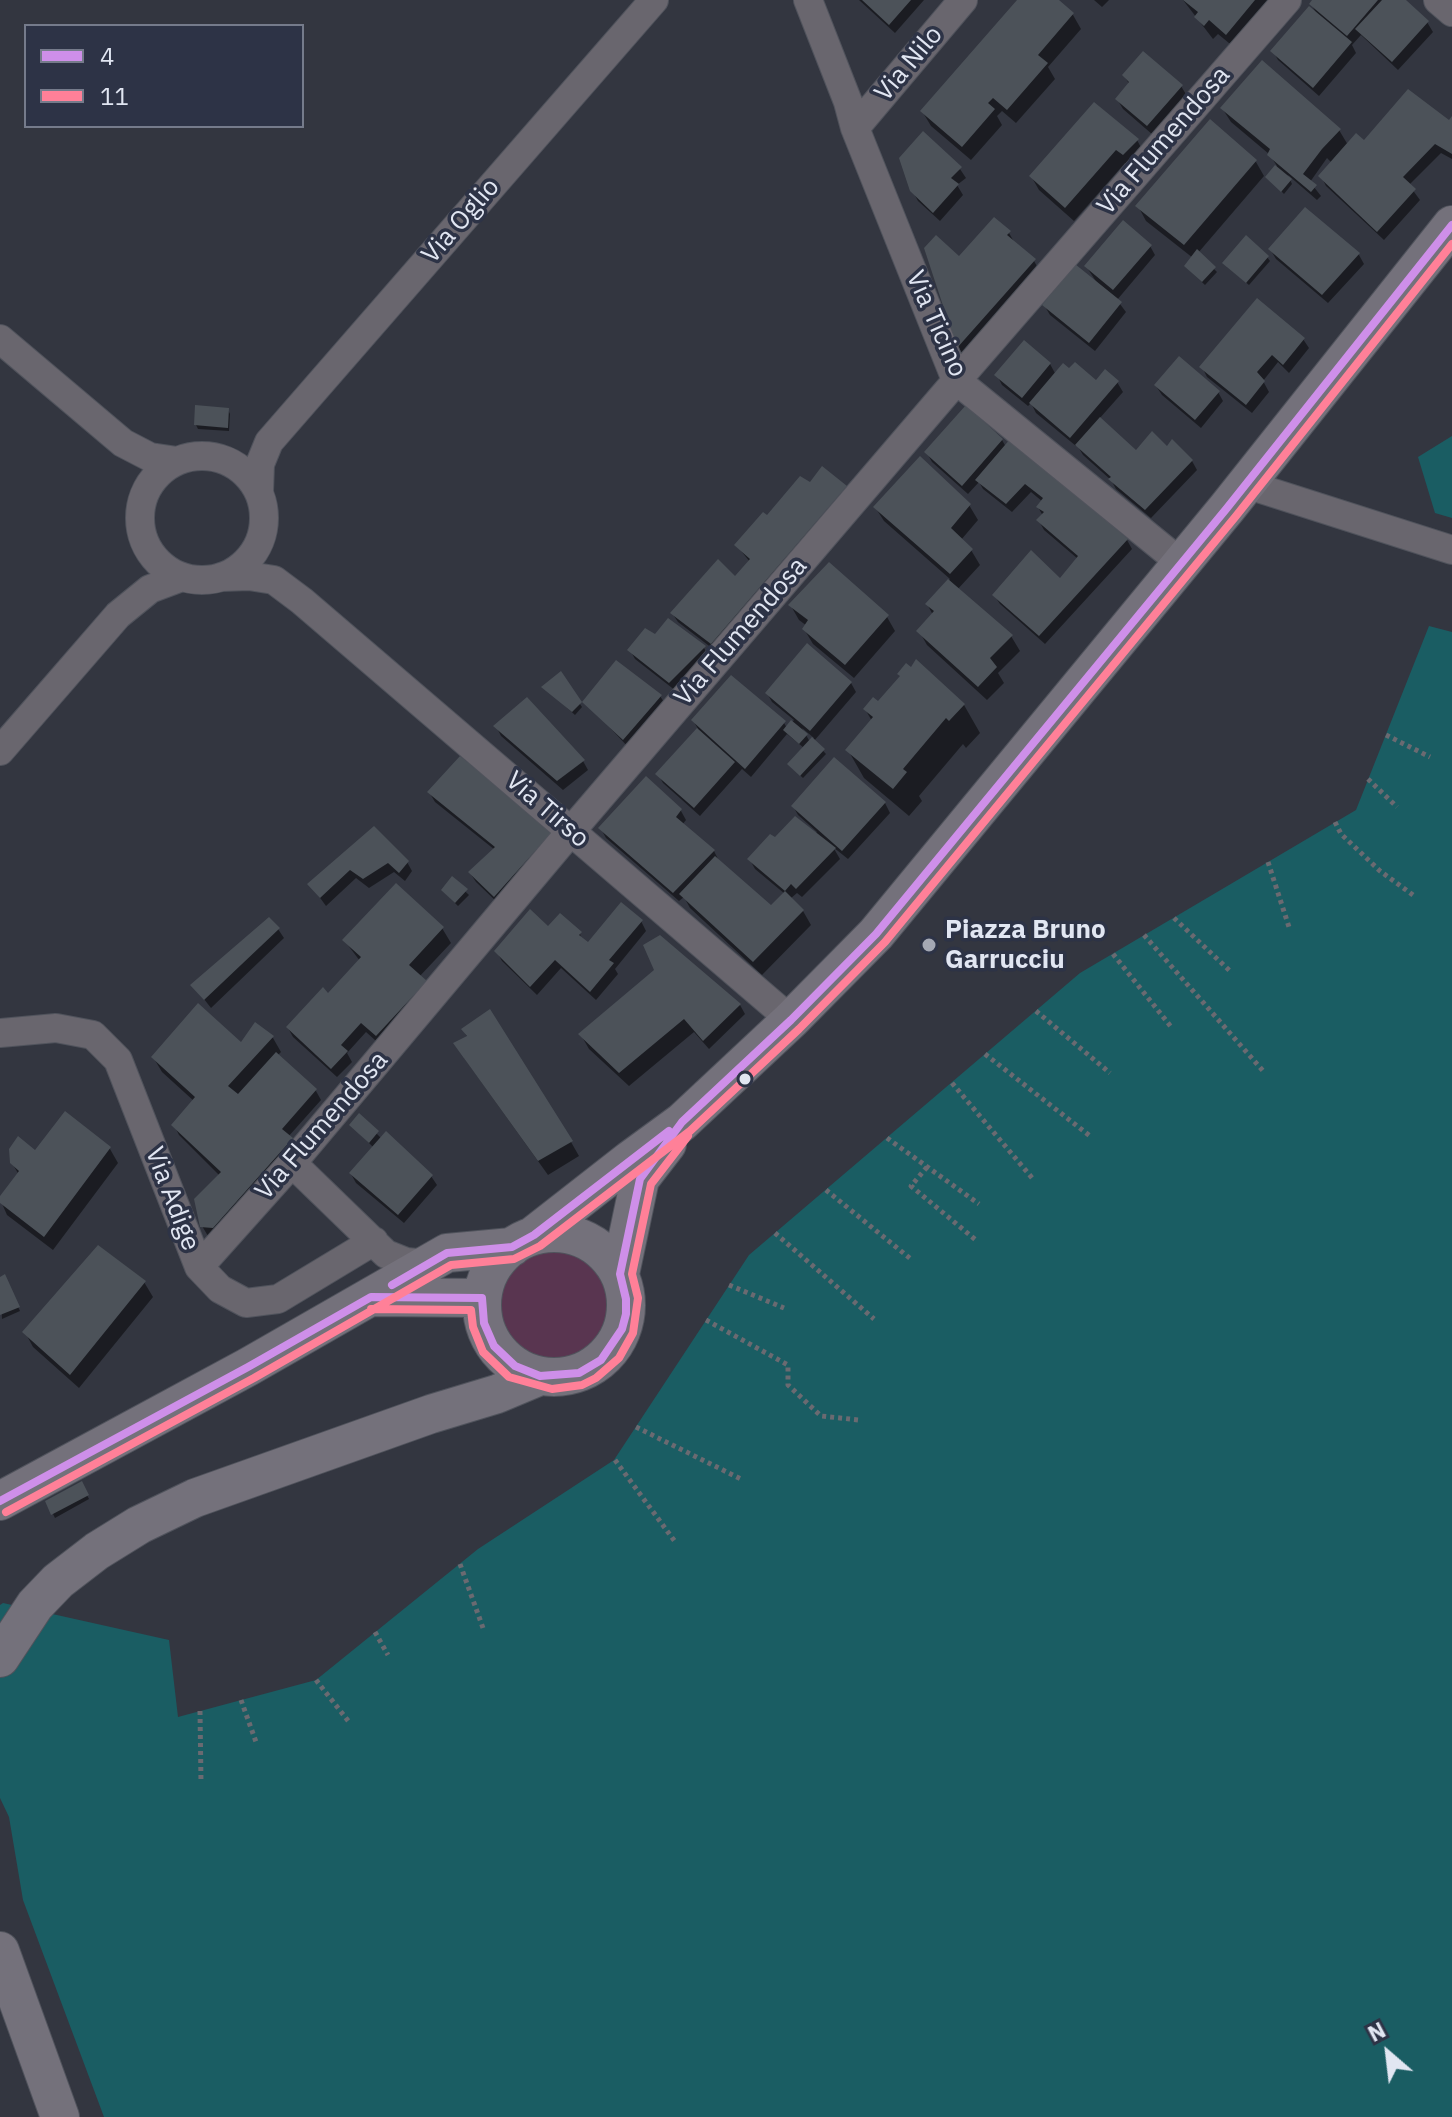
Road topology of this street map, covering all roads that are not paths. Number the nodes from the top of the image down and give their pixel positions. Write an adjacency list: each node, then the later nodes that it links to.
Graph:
1 (654, 0): 11 (street, Via Oglio)
2 (808, 0): 7 (street, Via Ticino)
3 (963, 0): 7 (street, Via Nilo)
4 (1287, 0): 10 (street, Via Flumendosa)
5 (1438, 0): 6 (street)
6 (1452, 12)
7 (855, 128): 10 (street, Via Ticino)
8 (1452, 225): 15 (main road)
9 (0, 339): 12 (street)
10 (956, 380): 21 (street, Via Ticino); 27 (street, Via Flumendosa)
11 (269, 442): 14 (street); 17 (street)
12 (123, 443): 13 (street); 16 (street)
13 (177, 461): 14 (street); 16 (street)
14 (228, 461): 17 (street)
15 (1252, 476): 20 (street); 21 (main road)
16 (146, 490): 19 (street)
17 (259, 492): 18 (street)
18 (262, 534): 23 (street); 24 (street)
19 (147, 548): 22 (street); 25 (street)
20 (1452, 550)
21 (1181, 563): 28 (main road)
22 (182, 577): 23 (street); 25 (street)
23 (221, 577): 24 (street)
24 (302, 601): 27 (street, Via Tirso)
25 (118, 615): 26 (street)
26 (0, 751)
27 (571, 831): 28 (street, Via Tirso); 31 (street, Via Flumendosa)
28 (791, 1020): 30 (main road)
29 (0, 1033): 35 (street, Via Adige)
30 (682, 1122): 33 (main road); 36 (main road)
31 (292, 1163): 32 (street); 35 (street, Via Flumendosa)
32 (374, 1241): 34 (street); 35 (street, Via Adige)
33 (523, 1241): 34 (main road); 36 (main road); 38 (main road)
34 (428, 1264): 37 (main road)
35 (199, 1267)
36 (620, 1274): 40 (main road)
37 (371, 1297): 38 (main road); 42 (main road)
38 (482, 1298): 39 (main road)
39 (494, 1346): 40 (main road); 41 (main road)
40 (540, 1376): 41 (main road)
41 (433, 1413): 43 (main road)
42 (0, 1501)
43 (0, 1658)
44 (0, 1951): 45 (main road)
45 (60, 2117)

